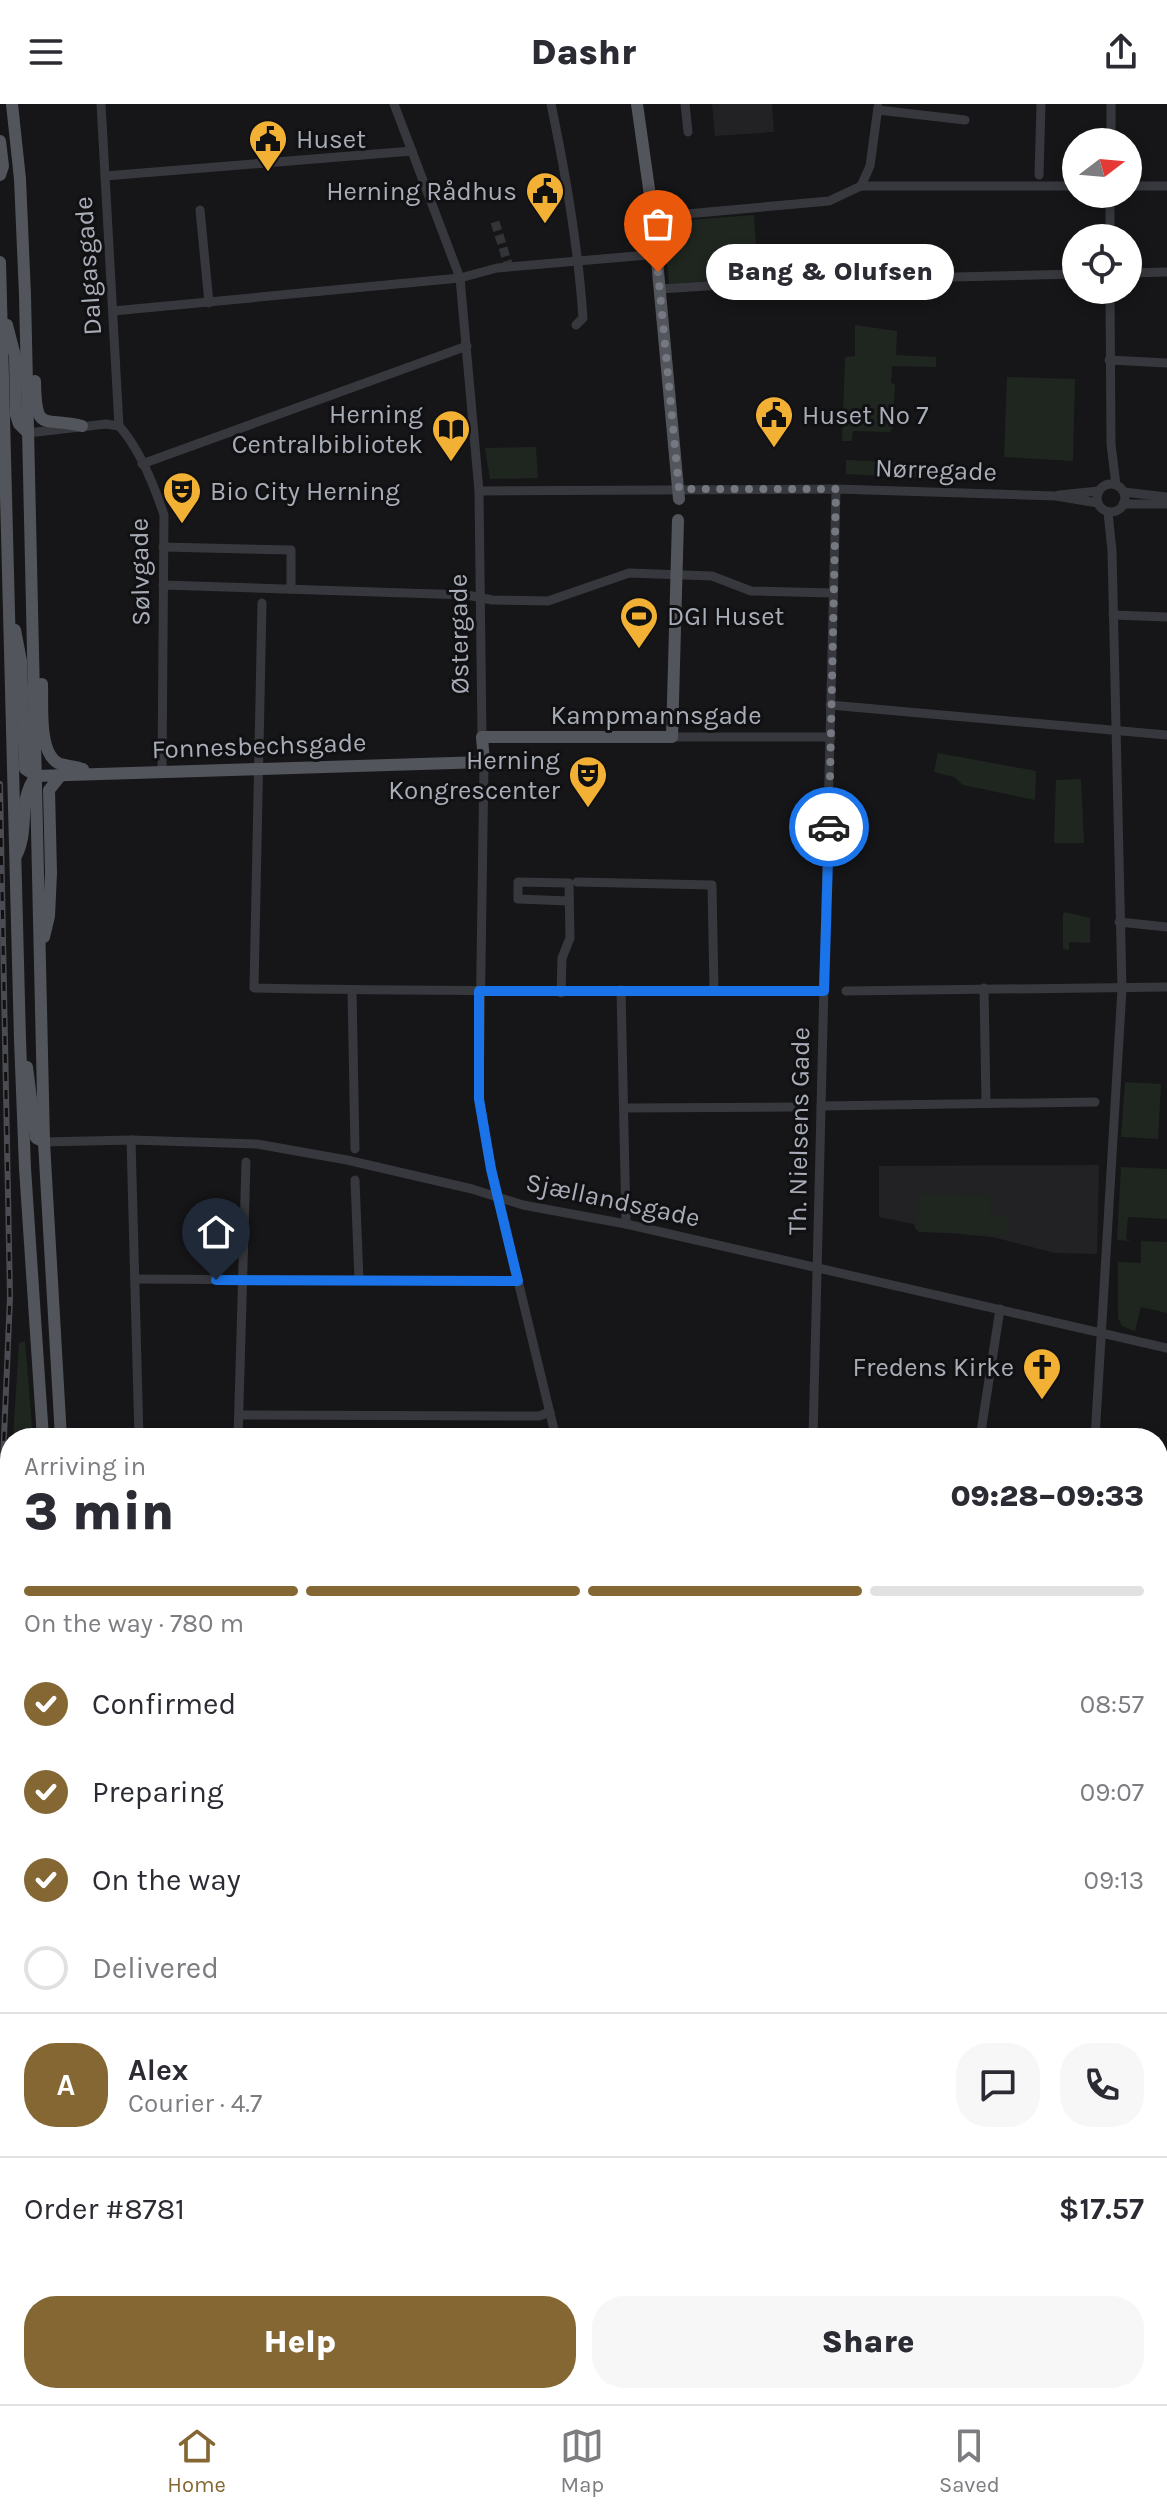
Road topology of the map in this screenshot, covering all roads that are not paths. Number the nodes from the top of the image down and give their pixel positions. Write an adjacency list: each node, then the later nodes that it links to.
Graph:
1 (12, 104): 36 (main road)
2 (101, 104): 17 (street, Dalgasgade)
3 (394, 104): 14 (street, Østergade)
4 (551, 104): 25 (street)
5 (637, 104): 23 (main road)
6 (685, 104): 12 (street)
7 (1041, 104): 16 (street)
8 (1111, 104): 11 (street)
9 (878, 107): 10 (street); 18 (street)
10 (965, 120)
11 (1111, 128)
12 (688, 132)
13 (0, 141): 15 (main road)
14 (412, 151): 17 (street); 30 (street, Østergade)
15 (0, 175)
16 (1039, 175)
17 (105, 176): 35 (street, Dalgasgade)
18 (861, 186): 19 (street); 23 (street)
19 (1062, 186)
20 (1142, 186): 21 (street)
21 (1167, 186)
22 (200, 210): 33 (street)
23 (653, 217): 31 (main road)
24 (648, 255): 25 (street)
25 (579, 259): 30 (street); 37 (street)
26 (0, 262): 32 (main road)
27 (1167, 272): 28 (street)
28 (1142, 273)
29 (1062, 274): 31 (street)
30 (460, 278): 33 (street); 38 (street, Østergade)
31 (660, 289): 49 (main road)
32 (2, 300): 43 (main road); 44 (main road)
33 (209, 303): 35 (street)
34 (1110, 304): 39 (street)
35 (113, 311): 42 (street, Dalgasgade)
36 (25, 317): 41 (main road); 43 (main road)
37 (576, 325)
38 (467, 346): 45 (street); 48 (street, Østergade)
39 (1109, 360): 40 (street); 46 (street)
40 (1167, 363)
41 (82, 426): 42 (street); 43 (street)
42 (119, 426): 45 (street, Sølvgade)
43 (28, 433): 44 (main road); 66 (main road)
44 (5, 448): 62 (main road)
45 (142, 464): 56 (street, Sølvgade)
46 (1112, 488): 50 (street, Nørregade); 51 (street, Nørregade); 52 (street); 54 (street)
47 (836, 489): 49 (street, Nørregade); 50 (street, Nørregade); 60 (street, Th. Nielsens Gade)
48 (479, 491): 49 (street, Nørregade); 61 (street, Østergade)
49 (679, 494)
50 (1056, 496): 52 (street, Nørregade)
51 (1167, 497)
52 (1098, 503): 54 (street)
53 (1167, 504): 54 (street)
54 (1116, 509): 64 (street)
55 (678, 520): 57 (main road)
56 (163, 547): 58 (street, Sølvgade); 59 (street)
57 (677, 574): 60 (street); 61 (street); 71 (main road)
58 (163, 585): 59 (street); 75 (street, Sølvgade)
59 (291, 589): 61 (street)
60 (833, 593): 67 (street, Th. Nielsens Gade)
61 (481, 598): 70 (street, Østergade)
62 (9, 600): 78 (main road); 79 (main road)
63 (262, 603): 74 (street)
64 (1113, 615): 65 (street); 68 (street)
65 (1167, 617)
66 (33, 644): 76 (main road); 78 (main road)
67 (830, 705): 68 (street); 72 (street, Th. Nielsens Gade)
68 (1115, 731): 69 (street); 82 (street)
69 (1167, 735)
70 (482, 737): 71 (main road, Kampmannsgade); 73 (main road, Østergade)
71 (672, 737): 72 (street, Kampmannsgade)
72 (831, 737): 92 (street, Th. Nielsens Gade)
73 (484, 762): 74 (main road, Fonnesbechsgade); 90 (street, Østergade)
74 (257, 769): 75 (main road, Fonnesbechsgade); 88 (street)
75 (162, 771): 76 (main road, Fonnesbechsgade)
76 (93, 773): 77 (main road, Fonnesbechsgade)
77 (62, 774): 78 (main road, Fonnesbechsgade); 84 (main road)
78 (36, 776): 79 (main road); 84 (main road)
79 (14, 859): 95 (main road)
80 (577, 882): 91 (street)
81 (569, 901): 81 (street); 94 (street)
82 (1119, 922): 83 (street); 87 (street)
83 (1167, 927)
84 (39, 955): 102 (main road)
85 (1167, 987): 87 (street)
86 (984, 988): 87 (street); 93 (street); 97 (street)
87 (1122, 989): 115 (street)
88 (352, 990): 90 (street); 103 (street)
89 (621, 990): 91 (street); 94 (street); 100 (street)
90 (479, 991): 94 (street); 107 (street, Østergade)
91 (714, 991): 92 (street)
92 (824, 991): 98 (street, Th. Nielsens Gade)
93 (846, 991)
94 (561, 993)
95 (20, 1040): 102 (main road); 105 (main road)
96 (1095, 1102): 97 (street)
97 (986, 1103): 98 (street)
98 (821, 1106): 109 (street, Th. Nielsens Gade)
99 (794, 1107): 100 (street)
100 (624, 1108): 108 (street)
101 (131, 1140): 102 (street, Sjællandsgade); 107 (street, Sjællandsgade); 110 (street)
102 (44, 1142): 105 (main road); 120 (main road)
103 (355, 1149)
104 (246, 1162): 111 (street)
105 (25, 1168): 119 (main road)
106 (355, 1180): 112 (street)
107 (498, 1197): 108 (street, Sjællandsgade); 113 (street, Østergade)
108 (626, 1224): 109 (street, Sjællandsgade)
109 (817, 1267): 114 (street, Sjællandsgade); 124 (street, Th. Nielsens Gade)
110 (135, 1279): 111 (street); 121 (street)
111 (242, 1280): 112 (street); 118 (street)
112 (359, 1280): 113 (street)
113 (518, 1281): 117 (street, Østergade)
114 (1000, 1309): 115 (street, Sjællandsgade); 125 (street)
115 (1103, 1333): 116 (street, Sjællandsgade); 126 (street)
116 (1167, 1348)
117 (550, 1412): 118 (street); 123 (street, Østergade)
118 (239, 1415): 122 (street)
119 (42, 1428)
120 (60, 1428)
121 (139, 1428)
122 (238, 1428)
123 (554, 1428)
124 (813, 1428)
125 (982, 1428)
126 (1096, 1428)

